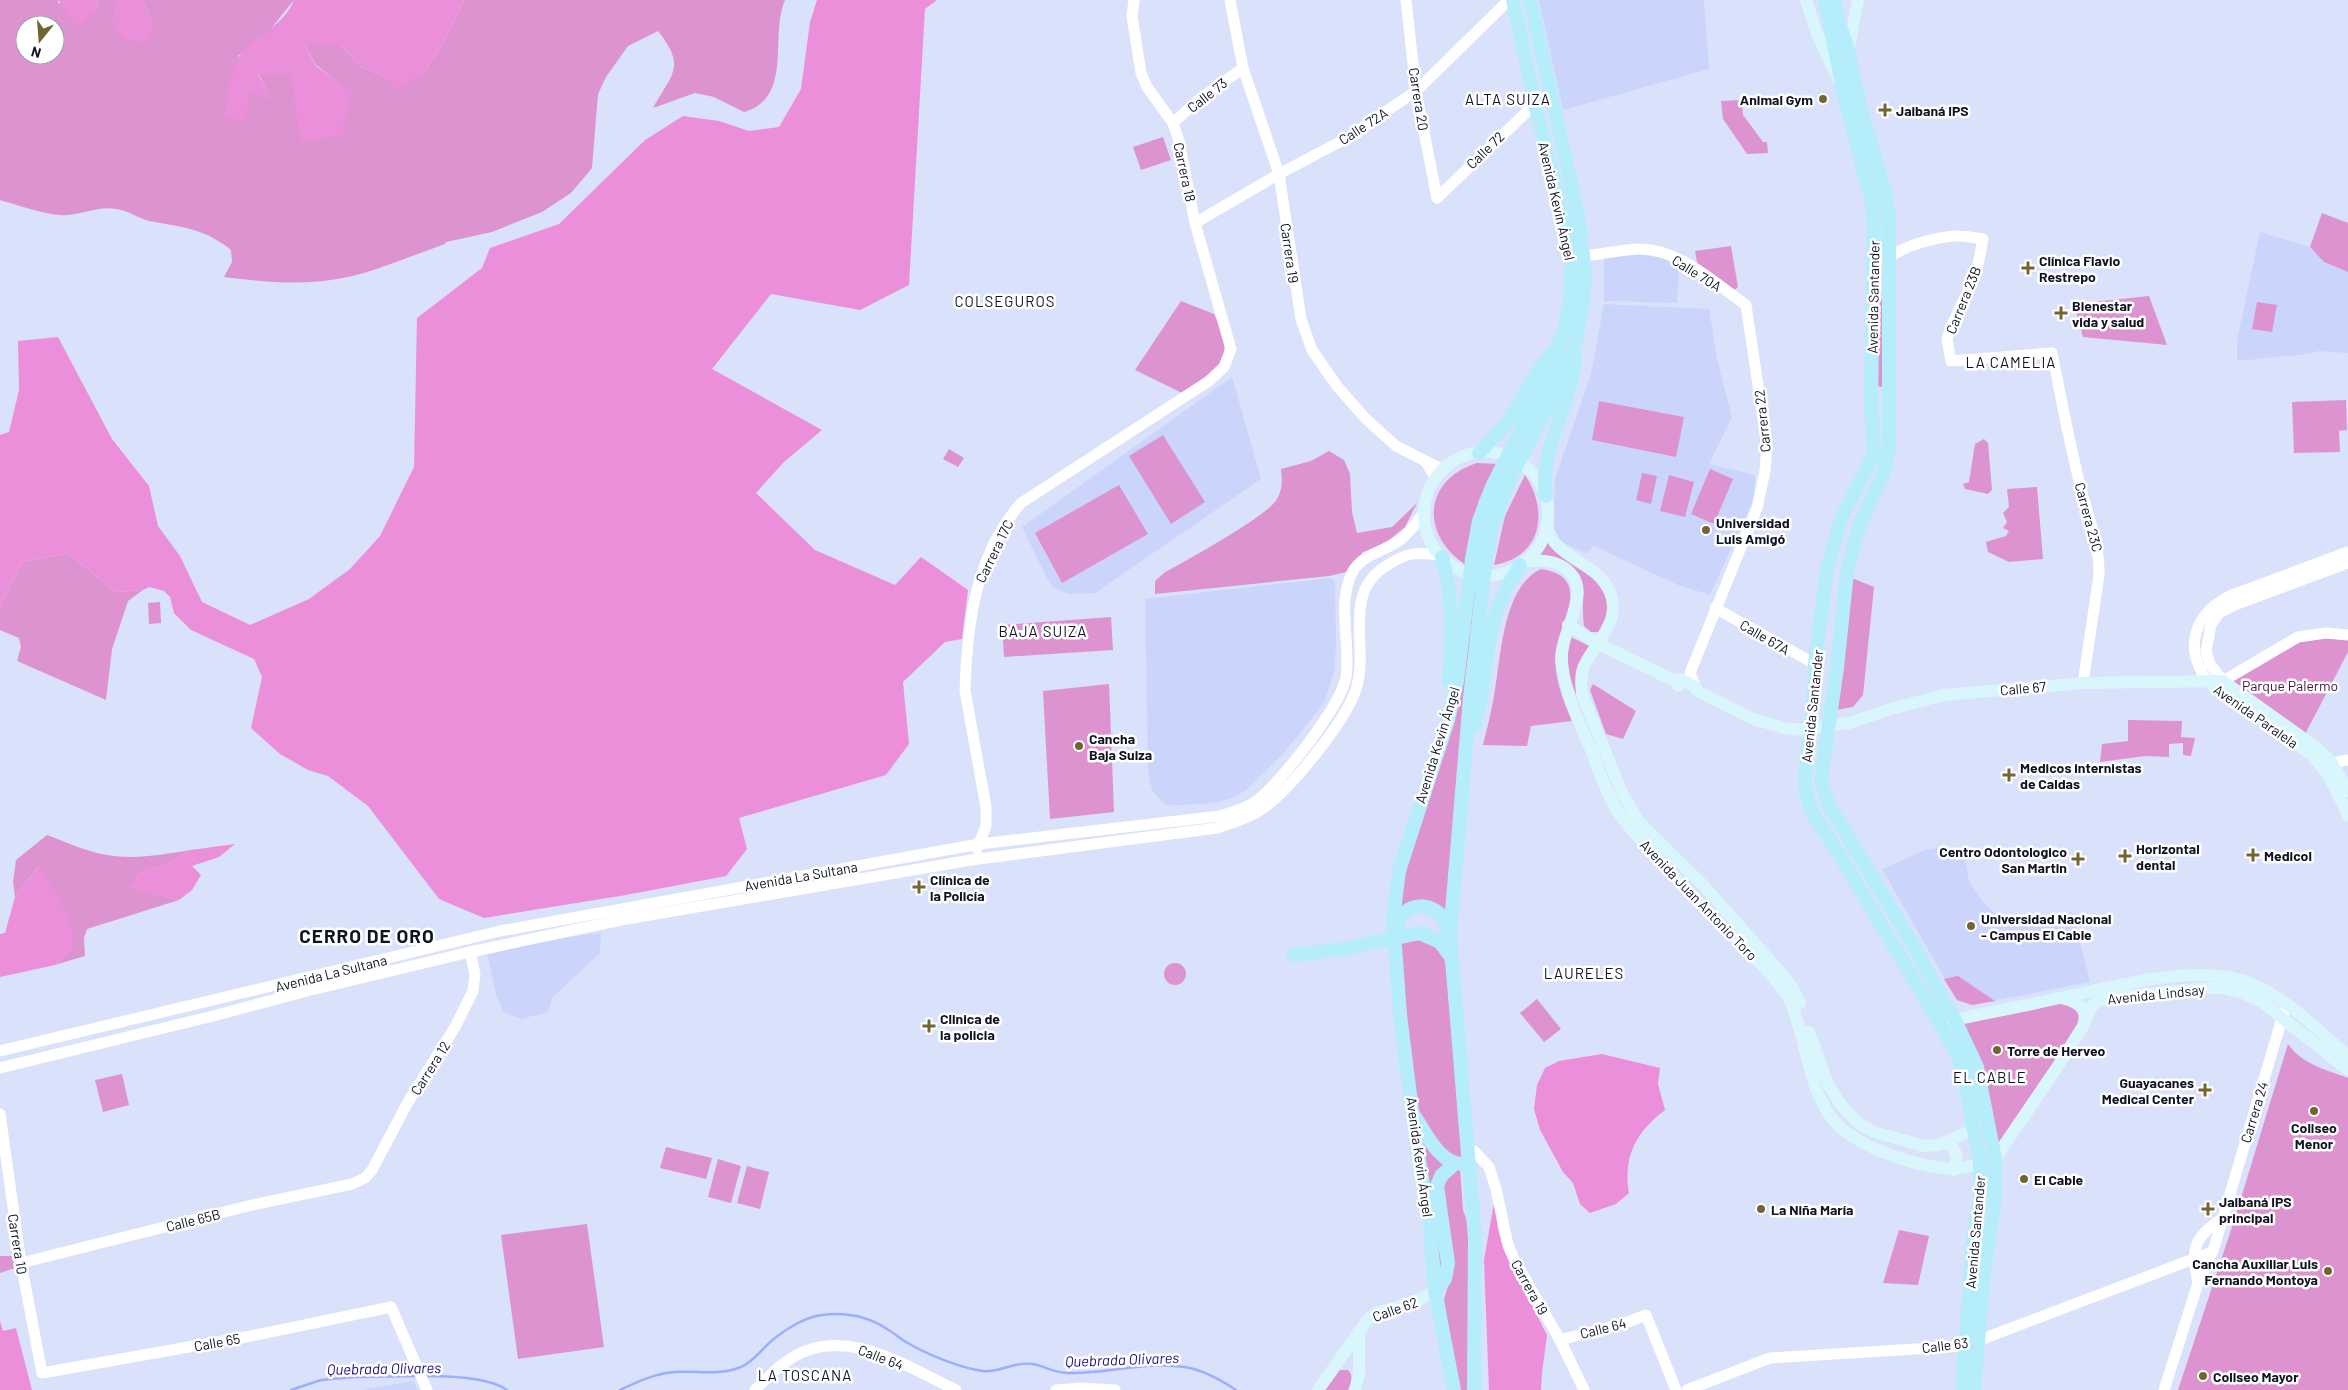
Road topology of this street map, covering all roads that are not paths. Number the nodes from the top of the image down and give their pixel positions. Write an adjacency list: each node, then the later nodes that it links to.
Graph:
1 (1134, 0): 16 (street, Carrera 18)
2 (1230, 0): 12 (street, Carrera 19)
3 (1406, 0): 14 (street, Carrera 20)
4 (1509, 0): 14 (street, Calle 72A)
5 (1513, 0): 15 (main road, Avenida Kevin Ángel)
6 (1530, 0): 22 (main road, Avenida Kevin Ángel)
7 (1806, 0): 13 (main road, Avenida Santander)
8 (1825, 0): 13 (main road)
9 (1834, 0): 11 (main road)
10 (1858, 0): 11 (main road, Avenida Santander)
11 (1848, 52): 21 (main road, Avenida Santander)
12 (1243, 68): 16 (street, Calle 73); 17 (street, Carrera 19)
13 (1842, 87): 20 (main road, Avenida Santander)
14 (1416, 91): 17 (street, Calle 72A); 18 (street, Carrera 20)
15 (1535, 104): 18 (street, Calle 72); 25 (main road, Avenida Kevin Ángel)
16 (1172, 123): 19 (street, Carrera 18)
17 (1279, 174): 19 (street, Calle 72A); 29 (street, Carrera 19)
18 (1437, 198)
19 (1195, 224): 26 (street, Carrera 18)
20 (1875, 253): 21 (street); 41 (main road, Avenida Santander)
21 (1893, 253): 27 (street, Carrera 23B); 47 (main road, Avenida Santander)
22 (1584, 256): 23 (street, Calle 70A); 24 (main road, Avenida Kevin Ángel)
23 (1746, 305): 37 (street, Carrera 22)
24 (1575, 345): 30 (main road); 48 (main road, Avenida Kevin Ángel)
25 (1559, 346): 28 (main road); 46 (main road, Avenida Kevin Ángel)
26 (1231, 349): 53 (street, Carrera 17C)
27 (2052, 353): 44 (street, Carrera 23C)
28 (1479, 453): 29 (main road); 30 (main road)
29 (1439, 474): 31 (main road)
30 (1546, 496): 32 (main road)
31 (1424, 511): 34 (main road); 53 (street, Avenida La Sultana)
32 (1546, 527): 35 (main road); 40 (main road, Avenida Juan Antonio Toro)
33 (2348, 552): 45 (street, Avenida Paralela)
34 (1441, 556): 35 (main road); 46 (main road); 54 (street, Avenida La Sultana)
35 (1522, 563): 38 (main road, Avenida Juan Antonio Toro); 48 (main road)
36 (2348, 563): 43 (street, Avenida Paralela)
37 (1716, 608): 41 (street, Calle 67A); 42 (street, Carrera 22)
38 (1568, 625): 40 (main road, Calle 67); 83 (main road, Avenida Juan Antonio Toro)
39 (2348, 635): 43 (street, Calle 67)
40 (1599, 644): 42 (main road, Calle 67); 77 (main road, Avenida Juan Antonio Toro)
41 (1815, 664): 68 (main road, Avenida Santander)
42 (1681, 678): 47 (main road, Calle 67)
43 (2223, 681): 45 (main road, Calle 67); 50 (main road, Avenida Paralela)
44 (2083, 683): 45 (main road, Calle 67); 47 (main road, Calle 67)
45 (2209, 683): 50 (main road, Avenida Paralela)
46 (1448, 720): 60 (main road, Avenida Kevin Ángel)
47 (1827, 728): 66 (main road, Avenida Santander)
48 (1468, 743): 56 (main road, Avenida Kevin Ángel)
49 (2348, 760): 50 (street)
50 (2328, 765): 51 (main road, Avenida Paralela); 52 (main road, Avenida Paralela)
51 (2346, 786)
52 (2348, 816)
53 (980, 844): 54 (street, Carrera 17C); 55 (street, Avenida La Sultana)
54 (971, 860): 57 (street, Avenida La Sultana)
55 (528, 926): 57 (street); 58 (street, Avenida La Sultana)
56 (1450, 935): 60 (main road); 62 (main road, Avenida Kevin Ángel)
57 (530, 939): 59 (street, Avenida La Sultana)
58 (459, 942): 59 (street); 69 (street, Avenida La Sultana)
59 (470, 952): 72 (street, Avenida La Sultana); 84 (street, Carrera 12)
60 (1395, 954): 74 (main road, Avenida Kevin Ángel)
61 (1293, 955): 62 (main road)
62 (1451, 958): 71 (main road, Avenida Kevin Ángel)
63 (2061, 998): 64 (main road, Avenida Lindsay); 66 (main road, Avenida Lindsay); 67 (main road)
64 (2286, 1005): 65 (street, Carrera 24); 70 (main road, Avenida Lindsay)
65 (2283, 1018): 67 (main road, Avenida Lindsay); 73 (main road, Avenida Lindsay); 87 (street, Carrera 24)
66 (1956, 1020): 68 (main road); 79 (main road, Avenida Santander)
67 (2083, 1026): 79 (main road, Avenida Lindsay)
68 (1946, 1035): 76 (main road, Avenida Santander)
69 (0, 1051)
70 (2348, 1056)
71 (1459, 1057): 78 (street); 82 (main road, Avenida Kevin Ángel)
72 (0, 1068)
73 (2348, 1070)
74 (1413, 1113): 81 (main road); 93 (main road, Avenida Kevin Ángel)
75 (0, 1114): 86 (street, Carrera 10)
76 (1975, 1129): 77 (main road, Avenida Juan Antonio Toro); 80 (main road, Avenida Santander)
77 (1946, 1142): 83 (main road)
78 (1474, 1151): 82 (street); 85 (street, Carrera 19)
79 (1995, 1159): 96 (main road, Avenida Santander)
80 (1980, 1163): 83 (main road, Avenida Juan Antonio Toro); 96 (main road, Avenida Santander)
81 (1454, 1164): 82 (main road); 93 (main road)
82 (1470, 1164): 85 (street); 108 (main road, Avenida Kevin Ángel)
83 (1954, 1170)
84 (365, 1178): 91 (street, Calle 65B)
85 (1492, 1179): 95 (street, Carrera 19)
86 (5, 1193): 91 (street, Carrera 10)
87 (2222, 1219): 88 (street); 89 (street, Carrera 24)
88 (2204, 1231): 89 (street); 90 (street, Carrera 24)
89 (2214, 1247): 90 (street, Calle 63); 92 (street, Carrera 24)
90 (2194, 1258): 92 (street, Carrera 24); 96 (street, Calle 63)
91 (21, 1263): 98 (street, Carrera 10)
92 (2198, 1283): 114 (street, Carrera 24)
93 (1435, 1291): 94 (main road, Calle 62); 107 (main road, Avenida Kevin Ángel)
94 (1359, 1331): 97 (main road); 99 (main road, Calle 62)
95 (1560, 1340): 109 (street, Carrera 19); 110 (street, Calle 64)
96 (1970, 1344): 111 (street, Calle 63); 112 (main road, Avenida Santander); 113 (main road, Avenida Santander)
97 (1335, 1366): 99 (main road); 105 (main road)
98 (42, 1373): 100 (street, Calle 65)
99 (1359, 1374): 106 (main road, Calle 62)
100 (427, 1389)
101 (755, 1390): 102 (street, Calle 64)
102 (956, 1390)
103 (1056, 1390): 104 (street)
104 (1115, 1390)
105 (1318, 1390)
106 (1355, 1390)
107 (1454, 1390)
108 (1474, 1390)
109 (1584, 1390)
110 (1676, 1390)
111 (1687, 1390)
112 (1962, 1390)
113 (1974, 1390)
114 (2164, 1390)

